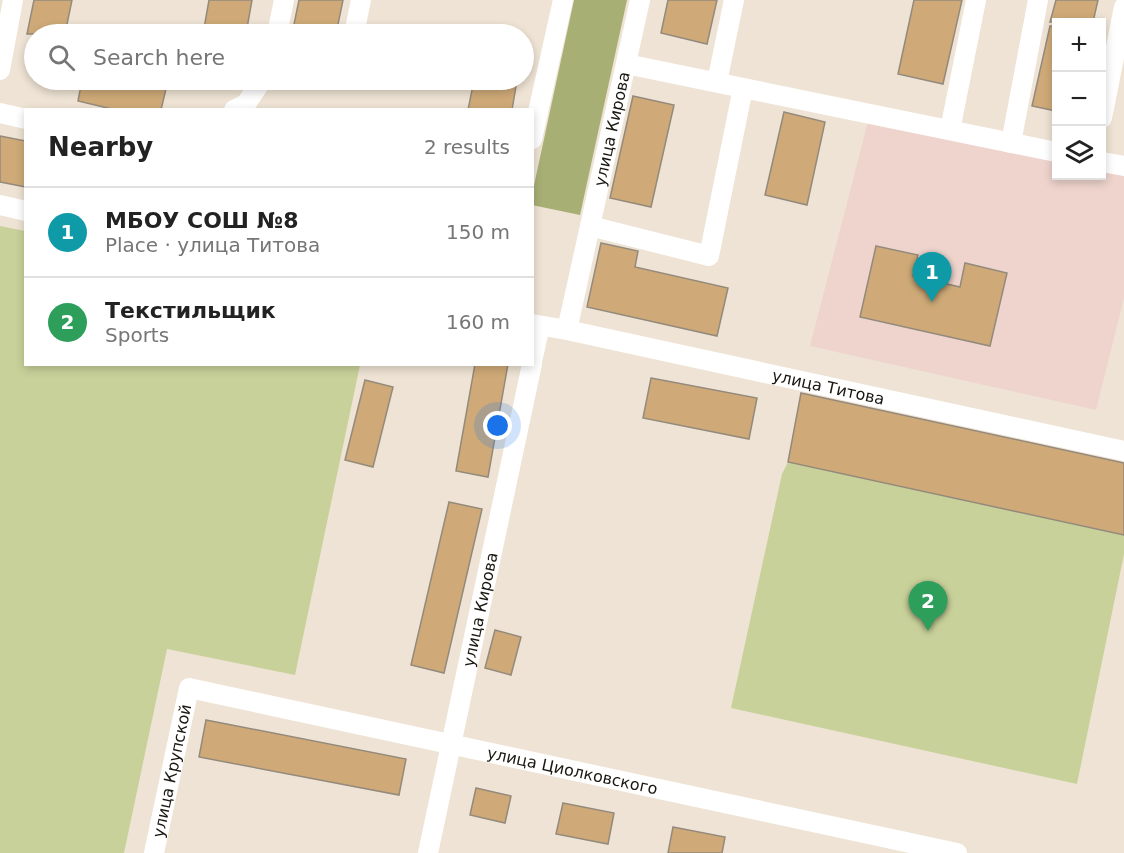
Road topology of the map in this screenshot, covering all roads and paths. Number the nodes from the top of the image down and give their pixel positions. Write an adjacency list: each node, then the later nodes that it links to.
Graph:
1 (13, 0): 13 (street)
2 (284, 0): 10 (street)
3 (361, 0): 11 (street)
4 (563, 0): 21 (street)
5 (639, 0): 12 (street, улица Кирова)
6 (734, 0): 14 (street)
7 (976, 0): 22 (street)
8 (1038, 0): 23 (street)
9 (1124, 7): 17 (street)
10 (279, 24)
11 (356, 24)
12 (626, 64): 14 (street); 29 (street, улица Кирова)
13 (0, 69)
14 (717, 82): 15 (street)
15 (744, 88): 22 (street); 29 (street)
16 (255, 90): 18 (street)
17 (1106, 94)
18 (238, 108)
19 (0, 113): 20 (street)
20 (24, 119)
21 (534, 130)
22 (950, 130): 23 (street)
23 (1011, 143): 24 (street)
24 (1052, 151)
25 (1106, 163): 26 (street)
26 (1124, 166)
27 (0, 205): 28 (street)
28 (24, 211)
29 (590, 226): 31 (street, улица Кирова)
30 (536, 325): 31 (street, улица Титова); 32 (street, улица Кирова)
31 (567, 330): 34 (street, улица Титова)
32 (534, 344)
33 (531, 366): 36 (street, улица Кирова)
34 (1124, 451)
35 (189, 688): 36 (street, улица Циолковского); 37 (street, улица Крупской)
36 (452, 743): 38 (street, улица Кирова); 39 (street, улица Циолковского)
37 (154, 853)
38 (428, 853)
39 (957, 853)

